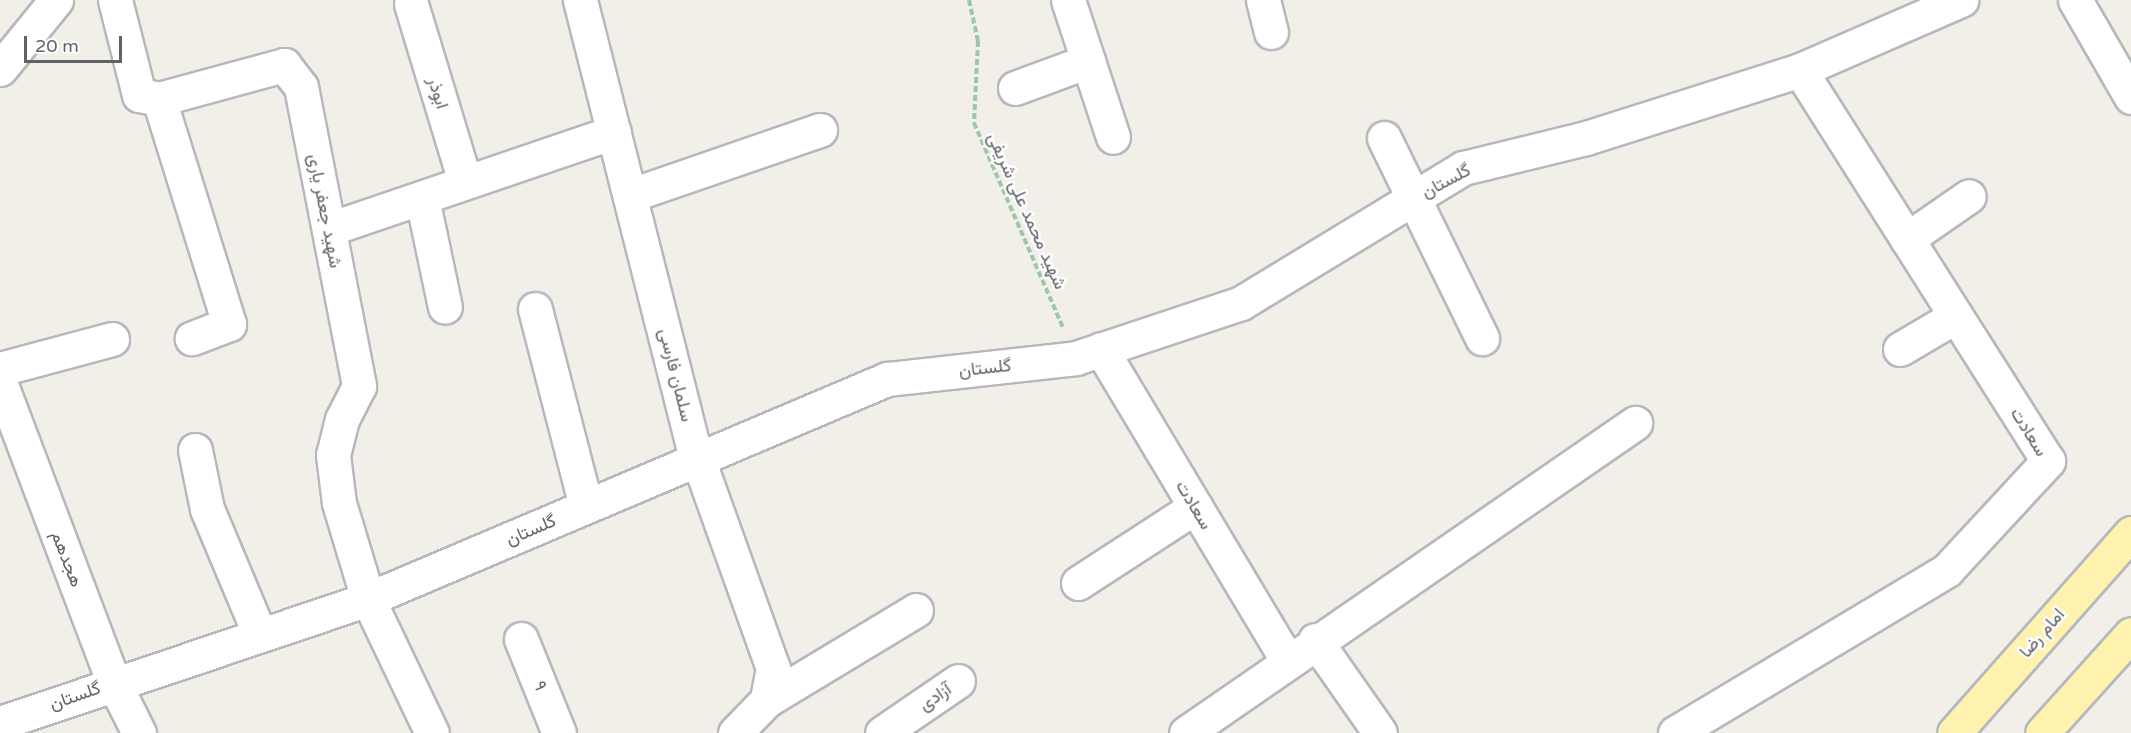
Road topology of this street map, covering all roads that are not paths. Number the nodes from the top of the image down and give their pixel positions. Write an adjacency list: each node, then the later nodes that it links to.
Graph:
1 (56, 0): 9 (street)
2 (115, 0): 13 (street)
3 (580, 0): 15 (street, سلمان فارسی)
4 (1068, 0): 8 (street)
5 (1961, 0): 10 (street, گلستان)
6 (2075, 0): 12 (street)
7 (411, 4): 18 (street, ابوذر)
8 (1088, 61): 11 (street); 16 (street)
9 (0, 69)
10 (1800, 70): 22 (street, گلستان); 24 (street, سعادت)
11 (1015, 88)
12 (2131, 97)
13 (159, 99): 23 (street, شهید جعفر یاری); 28 (street)
14 (820, 130): 19 (street)
15 (614, 132): 18 (street); 19 (street, سلمان فارسی)
16 (1113, 137)
17 (1384, 138): 22 (street)
18 (465, 182): 21 (street)
19 (631, 195): 37 (street, سلمان فارسی)
20 (1969, 196): 24 (street)
21 (422, 198): 23 (street); 25 (street)
22 (1413, 199): 29 (street); 32 (street, گلستان)
23 (329, 229): 42 (street, شهید جعفر یاری)
24 (1907, 239): 27 (street, سعادت)
25 (445, 307)
26 (535, 309): 38 (street)
27 (1956, 316): 31 (street); 60 (street, سعادت)
28 (192, 338)
29 (1482, 338)
30 (112, 339): 33 (street)
31 (1900, 349)
32 (1088, 353): 37 (street, گلستان); 39 (street, سعادت)
33 (0, 369)
34 (0, 382): 50 (street, هجدهم)
35 (1635, 423): 47 (street)
36 (195, 450): 44 (street)
37 (699, 458): 38 (street, گلستان); 51 (street, سلمان فارسی)
38 (586, 506): 42 (street, گلستان)
39 (1196, 507): 41 (street); 48 (street, سعادت)
40 (2131, 533): 61 (main road, امام رضا)
41 (1078, 583)
42 (368, 599): 44 (street, گلستان); 54 (street, شهید جعفر یاری)
43 (916, 610): 51 (street)
44 (259, 633): 50 (street, گلستان)
45 (2131, 634): 62 (main road)
46 (521, 639): 55 (street, ۹)
47 (1315, 640): 48 (street); 59 (street)
48 (1287, 660): 58 (street)
49 (958, 681): 57 (street, آزادی)
50 (114, 683): 52 (street, گلستان); 53 (street, هجدهم)
51 (766, 700): 56 (street)
52 (0, 723)
53 (139, 733)
54 (432, 733)
55 (559, 733)
56 (735, 733)
57 (882, 733)
58 (1186, 733)
59 (1380, 733)
60 (1675, 733)
61 (1954, 733)
62 (2042, 733)

